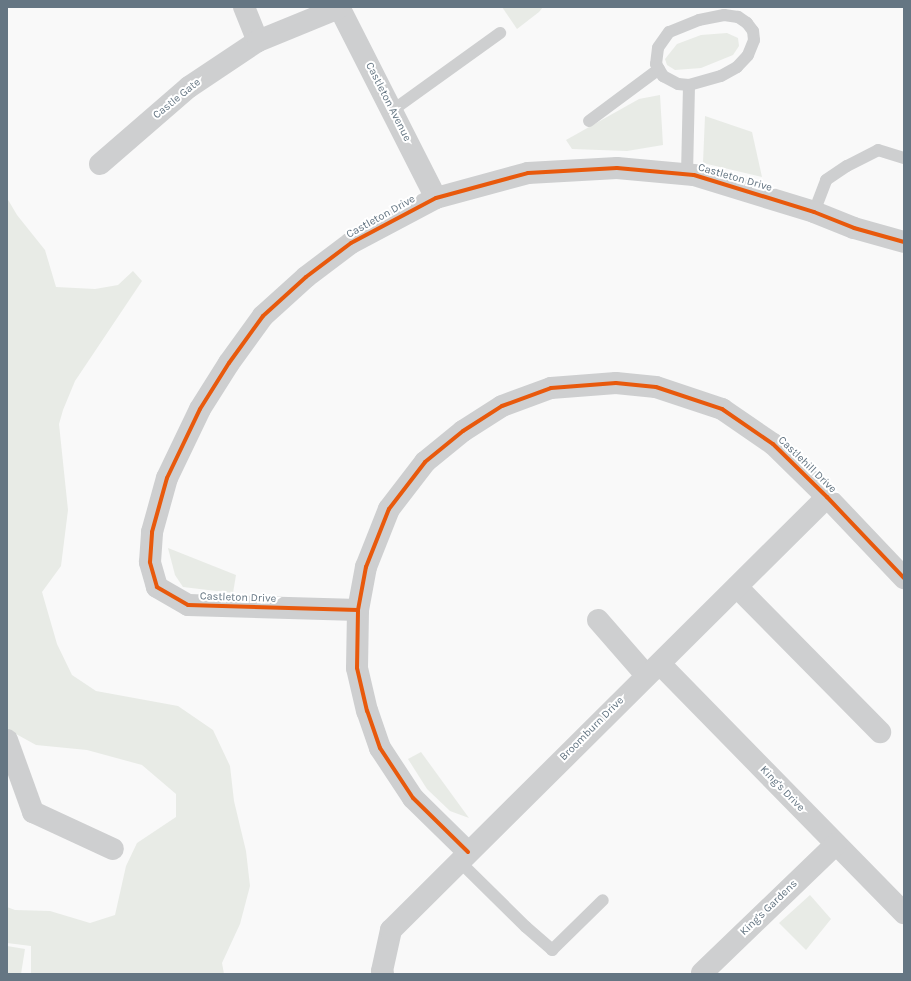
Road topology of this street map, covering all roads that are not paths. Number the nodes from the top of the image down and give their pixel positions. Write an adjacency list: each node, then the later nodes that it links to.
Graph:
1 (244, 7): 5 (street)
2 (339, 7): 5 (street, Castle Gate); 8 (street, Castleton Avenue)
3 (739, 12): 6 (lane); 7 (lane)
4 (500, 33): 8 (lane)
5 (258, 41): 11 (street, Castle Gate)
6 (659, 70): 7 (lane); 9 (lane)
7 (689, 85): 12 (lane)
8 (393, 110): 13 (street, Castleton Avenue)
9 (589, 121)
10 (904, 158): 14 (lane)
11 (100, 164)
12 (687, 174): 13 (street, Castleton Drive); 14 (street, Castleton Drive)
13 (436, 198): 19 (street, Castleton Drive)
14 (814, 212): 15 (street, Castleton Drive)
15 (904, 242)
16 (827, 497): 17 (street, Castlehill Drive); 18 (street, Broomburn Drive); 19 (street, Castlehill Drive)
17 (904, 578)
18 (737, 587): 21 (street, Broomburn Drive); 22 (street)
19 (358, 610): 26 (street, Castlehill Drive)
20 (598, 620): 21 (street, King's Drive)
21 (653, 670): 24 (street, King's Drive); 26 (street, Broomburn Drive)
22 (880, 732)
23 (7, 740): 25 (street)
24 (836, 844): 28 (street, King's Drive); 29 (street, King's Gardens)
25 (113, 849)
26 (464, 857): 27 (lane); 30 (street, Broomburn Drive)
27 (603, 900)
28 (904, 913)
29 (702, 973)
30 (384, 974)

